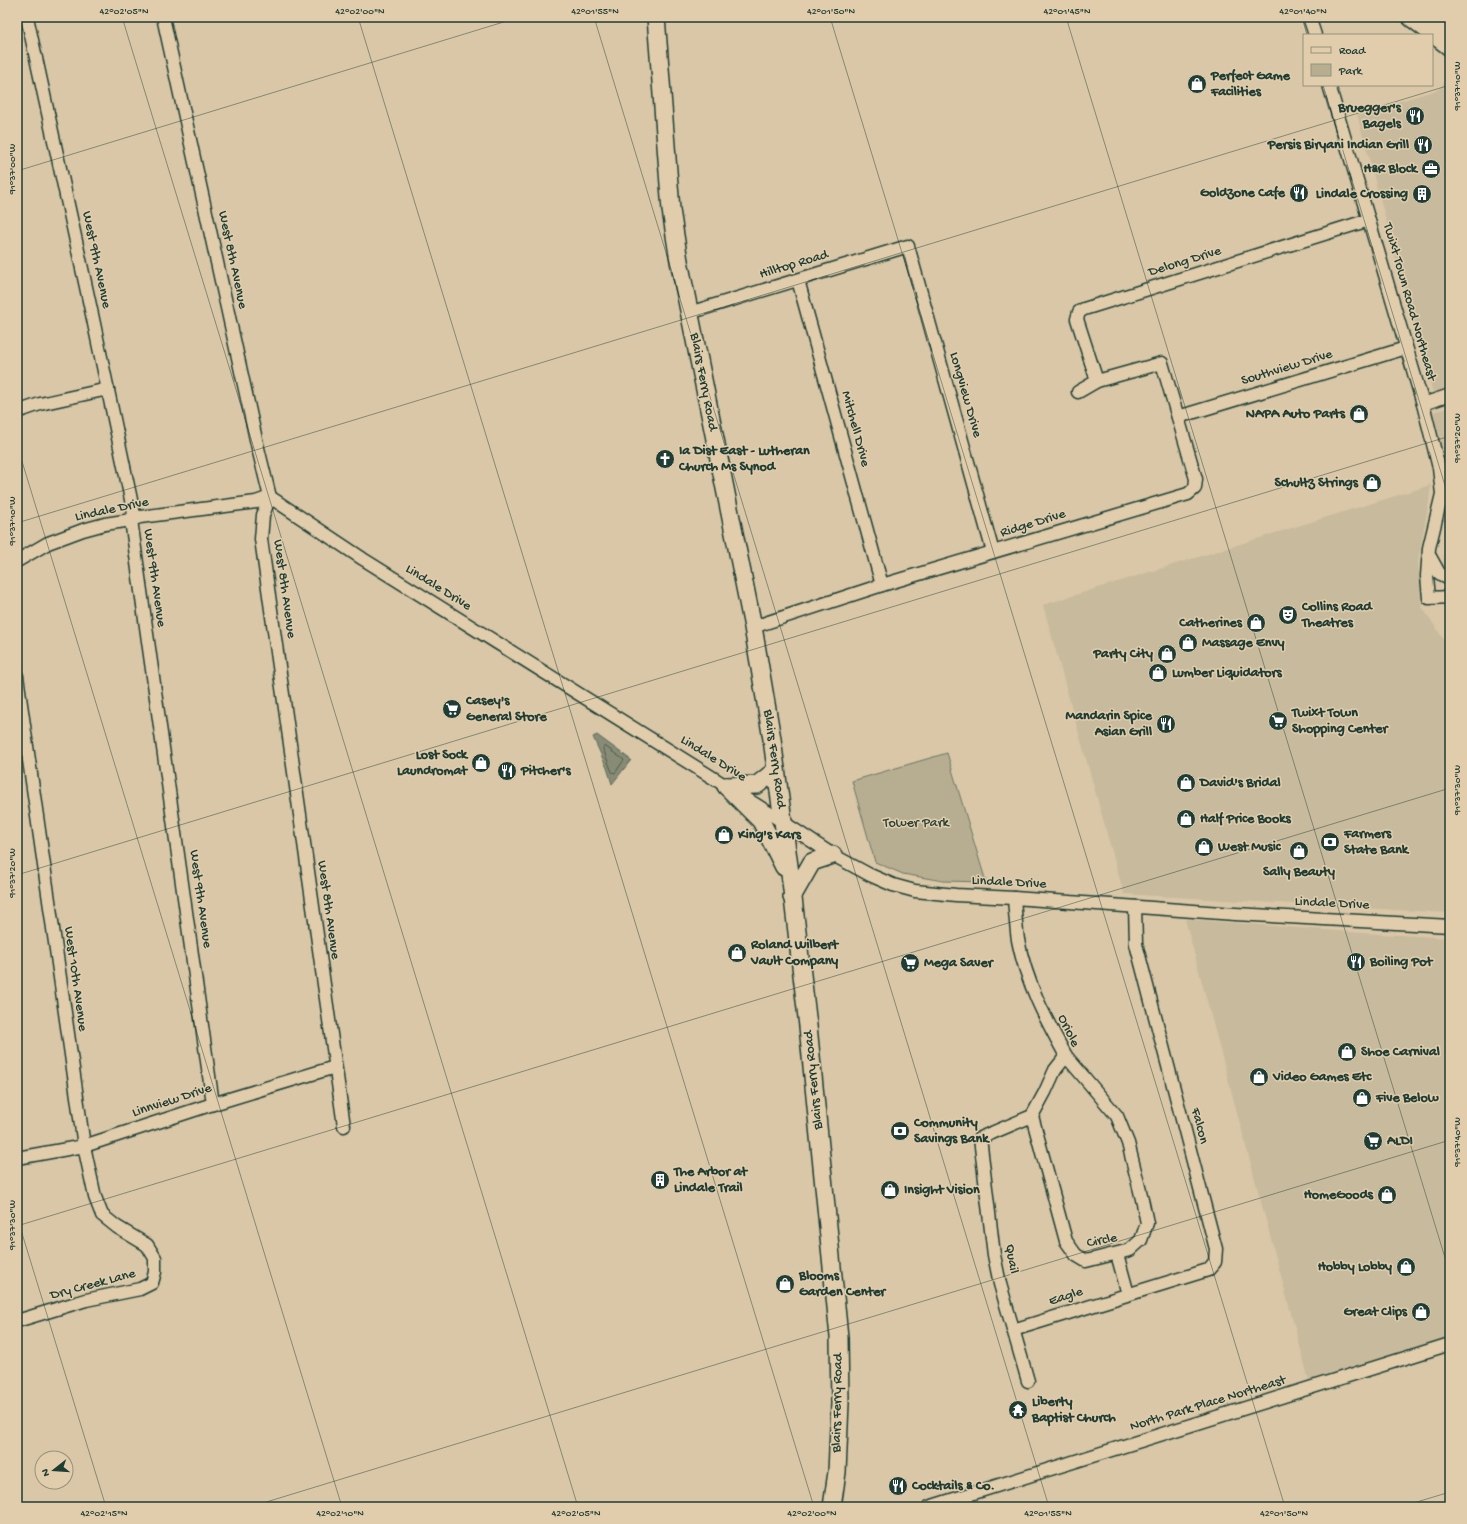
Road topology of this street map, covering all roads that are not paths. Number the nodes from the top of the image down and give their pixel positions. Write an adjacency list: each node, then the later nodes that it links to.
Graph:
1 (27, 17): 17 (street, West 9th Avenue)
2 (164, 17): 23 (street, West 8th Avenue)
3 (656, 17): 14 (main road, Blairs Ferry Road)
4 (1309, 17): 8 (street)
5 (1412, 17): 9 (main road)
6 (1442, 17): 7 (main road)
7 (1450, 23)
8 (1314, 34)
9 (1450, 46)
10 (1329, 86): 11 (street, Twixt Town Road Northeast)
11 (1369, 220): 15 (street, Twixt Town Road Northeast); 16 (street, Delong Drive)
12 (908, 246): 13 (street, Hilltop Road); 25 (street, Longview Drive)
13 (798, 280): 14 (street, Hilltop Road); 29 (street, Mitchell Drive)
14 (689, 313): 31 (main road, Blairs Ferry Road)
15 (1406, 348): 20 (street, Twixt Town Road Northeast); 22 (street, Southview Drive)
16 (1097, 381): 18 (street); 22 (street, Ridge Drive)
17 (108, 389): 21 (street); 24 (street, West 9th Avenue)
18 (1078, 392)
19 (1450, 395): 20 (street)
20 (1423, 404): 26 (street, Twixt Town Road Northeast)
21 (17, 412)
22 (1178, 417): 25 (street, Ridge Drive)
23 (270, 497): 24 (street, Lindale Drive); 34 (street, Lindale Drive); 42 (street, West 8th Avenue)
24 (130, 520): 27 (street, Lindale Drive); 43 (street, West 9th Avenue)
25 (994, 552): 29 (street, Ridge Drive)
26 (1428, 554): 28 (street); 30 (street, Twixt Town Road Northeast)
27 (17, 562)
28 (1450, 580)
29 (882, 585): 31 (street, Ridge Drive)
30 (1450, 596)
31 (753, 626): 33 (main road, Blairs Ferry Road)
32 (17, 676): 46 (street, West 10th Avenue)
33 (776, 770): 34 (main road); 35 (main road, Blairs Ferry Road)
34 (726, 786): 35 (street, Lindale Drive); 37 (main road)
35 (783, 822): 36 (street, Lindale Drive); 37 (main road, Blairs Ferry Road)
36 (833, 855): 37 (main road); 38 (street, Lindale Drive)
37 (792, 889): 55 (main road, Blairs Ferry Road)
38 (1014, 898): 39 (street, Lindale Drive); 41 (street, Oriole)
39 (1135, 907): 40 (street, Lindale Drive); 50 (street, Falcon)
40 (1450, 926)
41 (1066, 1056): 44 (street, Oriole); 48 (street, Circle)
42 (335, 1067): 43 (street, Linnview Drive); 45 (street, West 8th Avenue)
43 (213, 1104): 46 (street, Linnview Drive)
44 (1032, 1116): 48 (street, Circle); 52 (street, Quail)
45 (344, 1126)
46 (84, 1146): 47 (street, Linnview Drive); 49 (street, West 10th Avenue)
47 (17, 1158)
48 (1117, 1254): 50 (street)
49 (155, 1258): 51 (street, Dry Creek Lane)
50 (1128, 1294): 52 (street, Eagle)
51 (17, 1321)
52 (1013, 1330): 54 (street, Quail)
53 (1450, 1344): 56 (street, North Park Place Northeast)
54 (1028, 1381)
55 (832, 1507)
56 (929, 1507)

